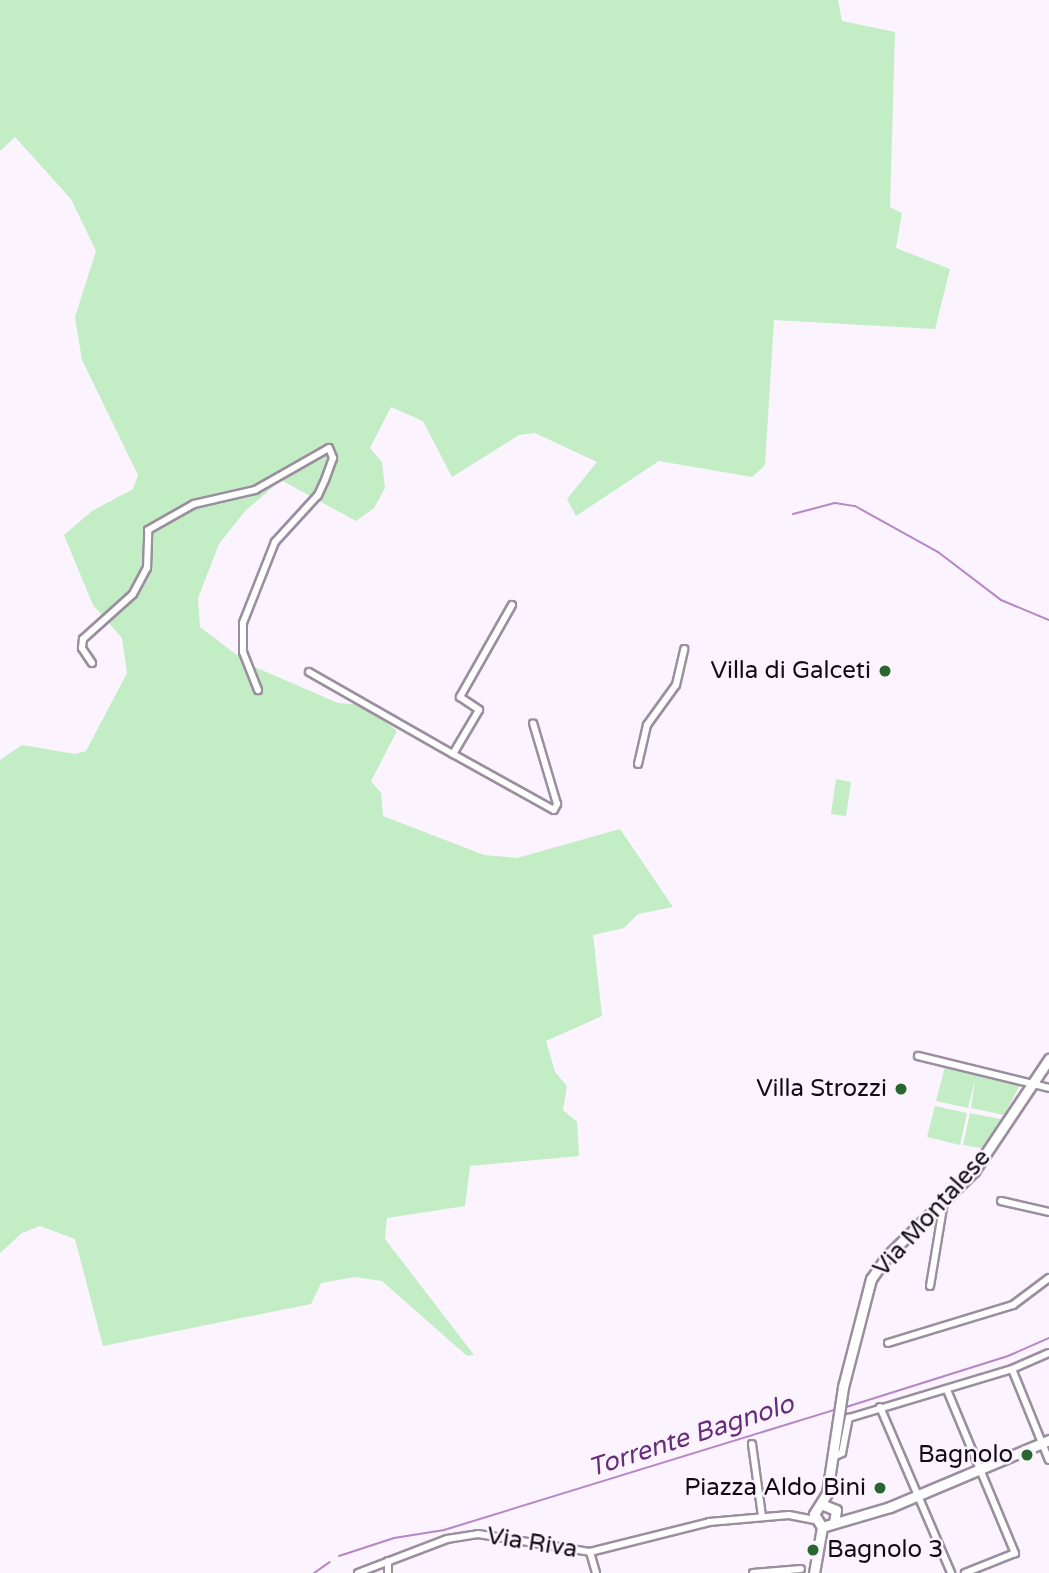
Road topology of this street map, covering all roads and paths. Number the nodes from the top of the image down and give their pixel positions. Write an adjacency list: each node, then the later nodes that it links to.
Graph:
1 (512, 606): 7 (street)
2 (684, 649): 8 (street)
3 (92, 663): 5 (street)
4 (309, 672): 7 (street)
5 (258, 690)
6 (533, 723): 7 (street)
7 (453, 754)
8 (638, 764)
9 (918, 1056): 11 (street)
10 (1049, 1059): 11 (street, Via Montalese)
11 (1035, 1084): 12 (street); 13 (street, Via Montalese)
12 (1049, 1088)
13 (944, 1201): 17 (street); 25 (street, Via Montalese)
14 (1001, 1201): 15 (street)
15 (1049, 1212)
16 (1049, 1278): 18 (street)
17 (930, 1286)
18 (888, 1343)
19 (1049, 1353): 20 (street)
20 (1012, 1369): 21 (street); 23 (street)
21 (947, 1390): 22 (street); 27 (street)
22 (880, 1407): 25 (street); 28 (street)
23 (1045, 1442): 26 (street); 27 (street)
24 (752, 1444): 32 (street)
25 (834, 1457): 30 (street, Via Montalese)
26 (1049, 1460)
27 (980, 1470): 28 (street); 43 (street)
28 (918, 1496): 31 (street); 42 (street)
29 (836, 1510): 30 (street); 31 (street); 33 (street)
30 (818, 1515): 32 (street, Via Riva); 33 (street); 41 (street, Via Montalese)
31 (863, 1515): 33 (street)
32 (762, 1516): 34 (street, Via Riva)
33 (834, 1522)
34 (590, 1552): 35 (street, Via Riva); 39 (street)
35 (388, 1561): 37 (street, Via Riva); 38 (street)
36 (801, 1569): 40 (street)
37 (358, 1573)
38 (388, 1573)
39 (596, 1573)
40 (753, 1573)
41 (814, 1573)
42 (950, 1573)
43 (965, 1573)

